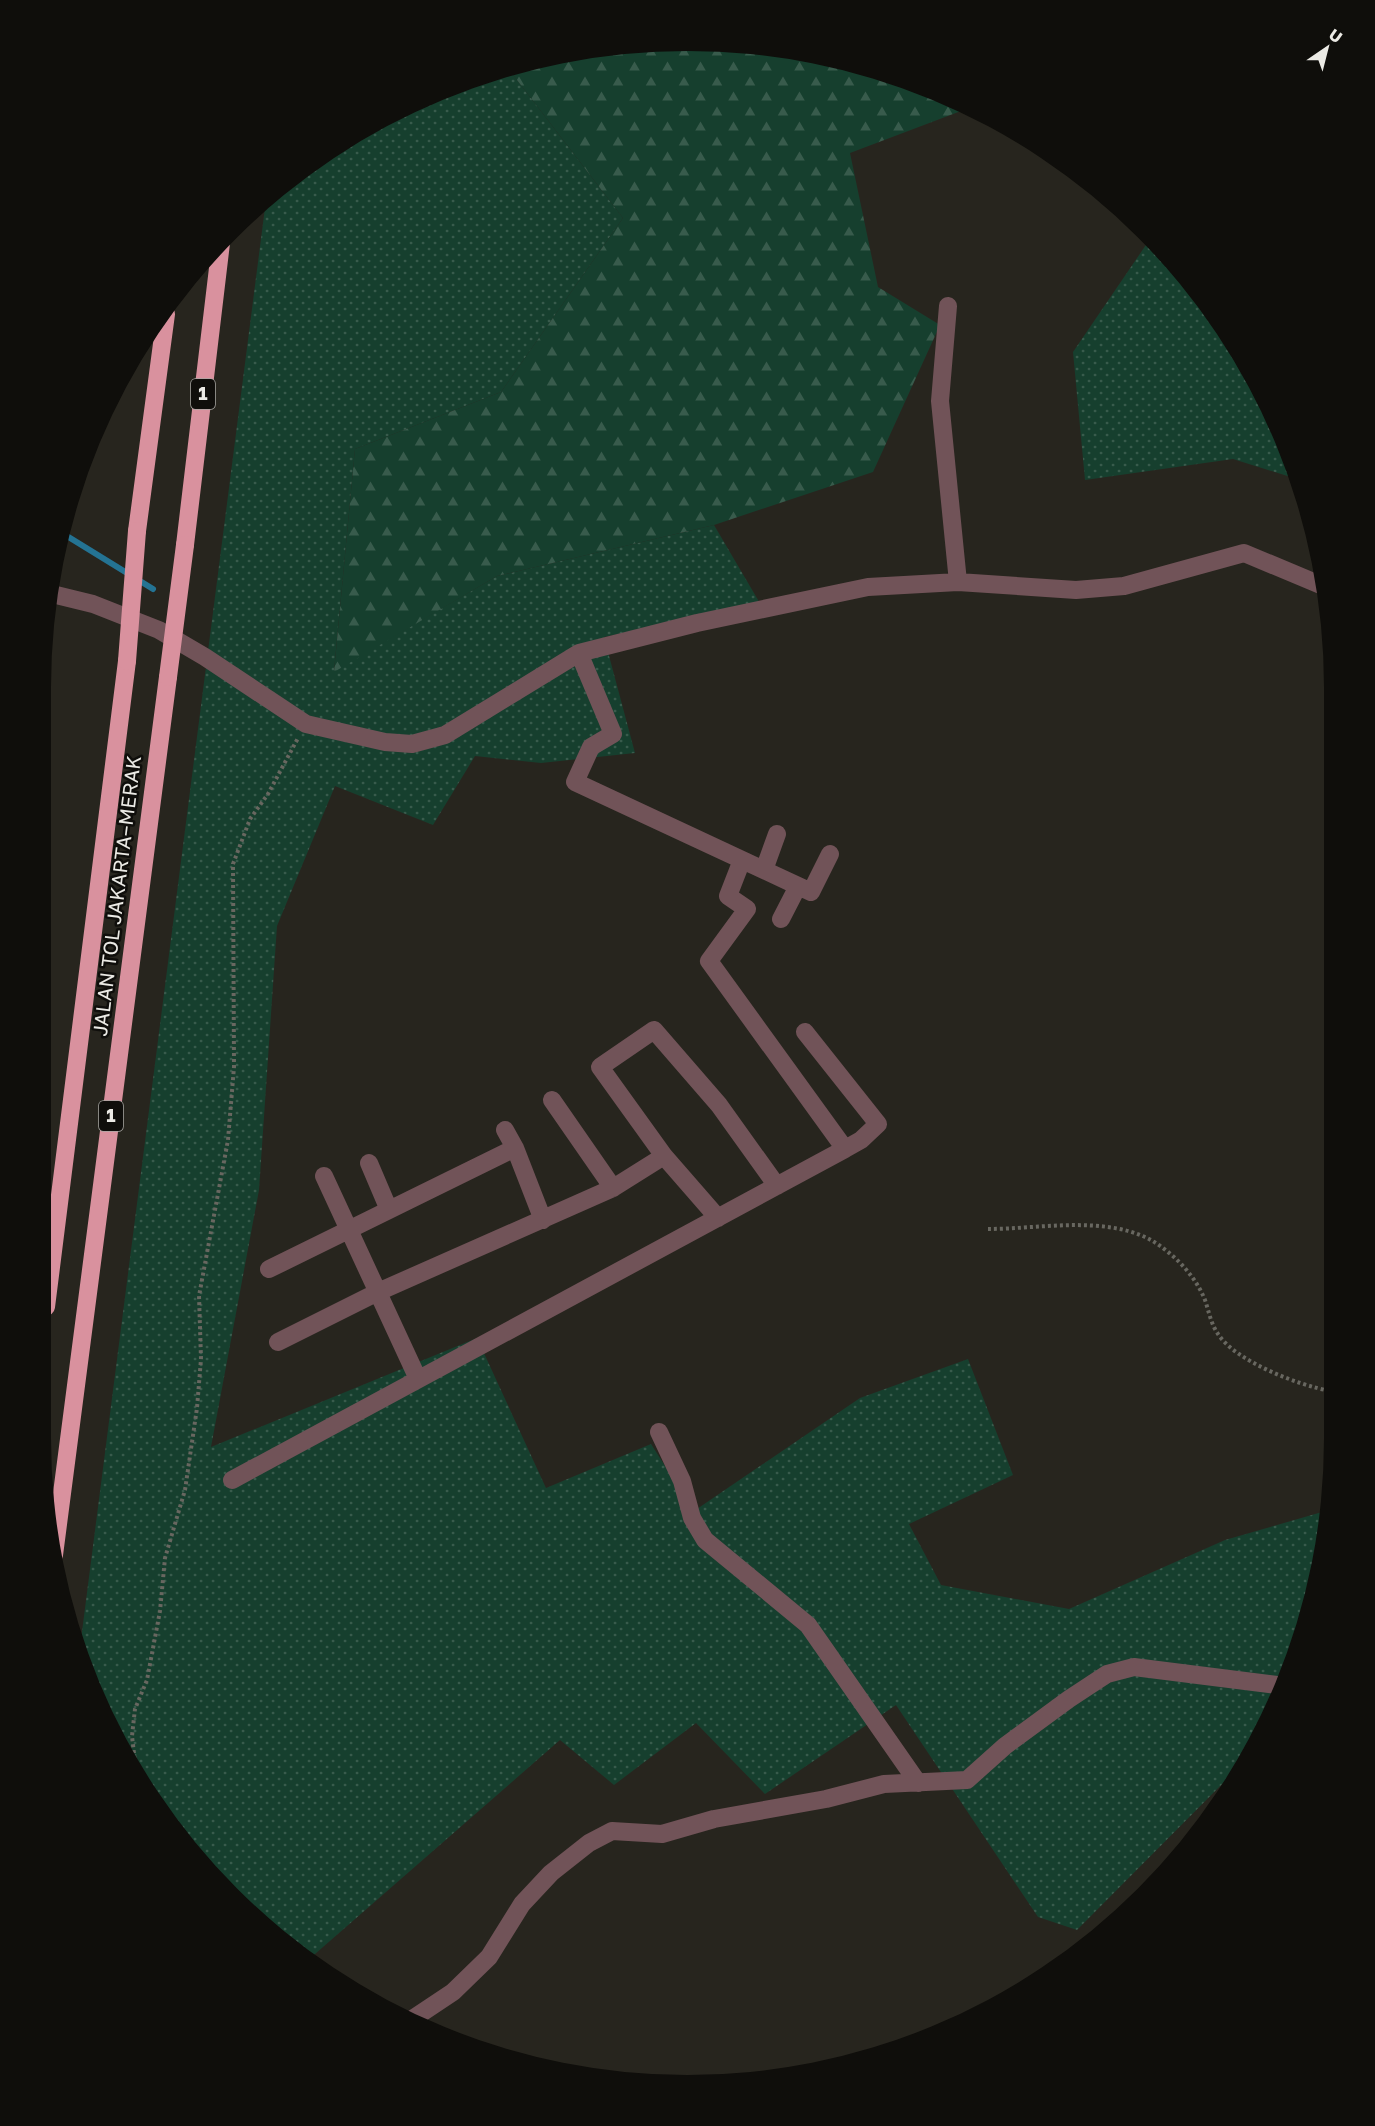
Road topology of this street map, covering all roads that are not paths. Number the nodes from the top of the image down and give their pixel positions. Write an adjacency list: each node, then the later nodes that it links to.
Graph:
1 (219, 256): 35 (highway, JALAN TOL JAKARTA–MERAK / 1, bridge)
2 (948, 306): 4 (street)
3 (165, 325): 28 (highway, JALAN TOL JAKARTA–MERAK / 1, bridge)
4 (958, 582): 5 (street); 7 (street)
5 (1315, 582)
6 (57, 595): 7 (street)
7 (579, 653): 10 (street)
8 (777, 834): 11 (street)
9 (830, 854): 12 (street)
10 (742, 860): 11 (street); 18 (street)
11 (764, 870): 12 (street)
12 (798, 886): 13 (street)
13 (781, 919)
14 (805, 1032): 18 (street)
15 (552, 1100): 23 (street)
16 (505, 1130): 17 (street)
17 (515, 1148): 24 (street); 26 (street)
18 (845, 1149): 22 (street)
19 (664, 1156): 22 (street); 23 (street); 25 (street)
20 (369, 1163): 24 (street)
21 (324, 1176): 27 (street)
22 (777, 1186): 25 (street)
23 (613, 1188): 26 (street)
24 (389, 1210): 27 (street)
25 (718, 1218): 32 (street)
26 (543, 1220): 30 (street)
27 (349, 1230): 29 (street); 30 (street)
28 (51, 1267)
29 (269, 1269)
30 (378, 1292): 31 (street); 32 (street)
31 (278, 1342)
32 (418, 1379): 34 (street)
33 (659, 1432): 37 (street)
34 (232, 1480)
35 (57, 1530)
36 (1275, 1685): 37 (street)
37 (918, 1783): 38 (street)
38 (419, 2015)

